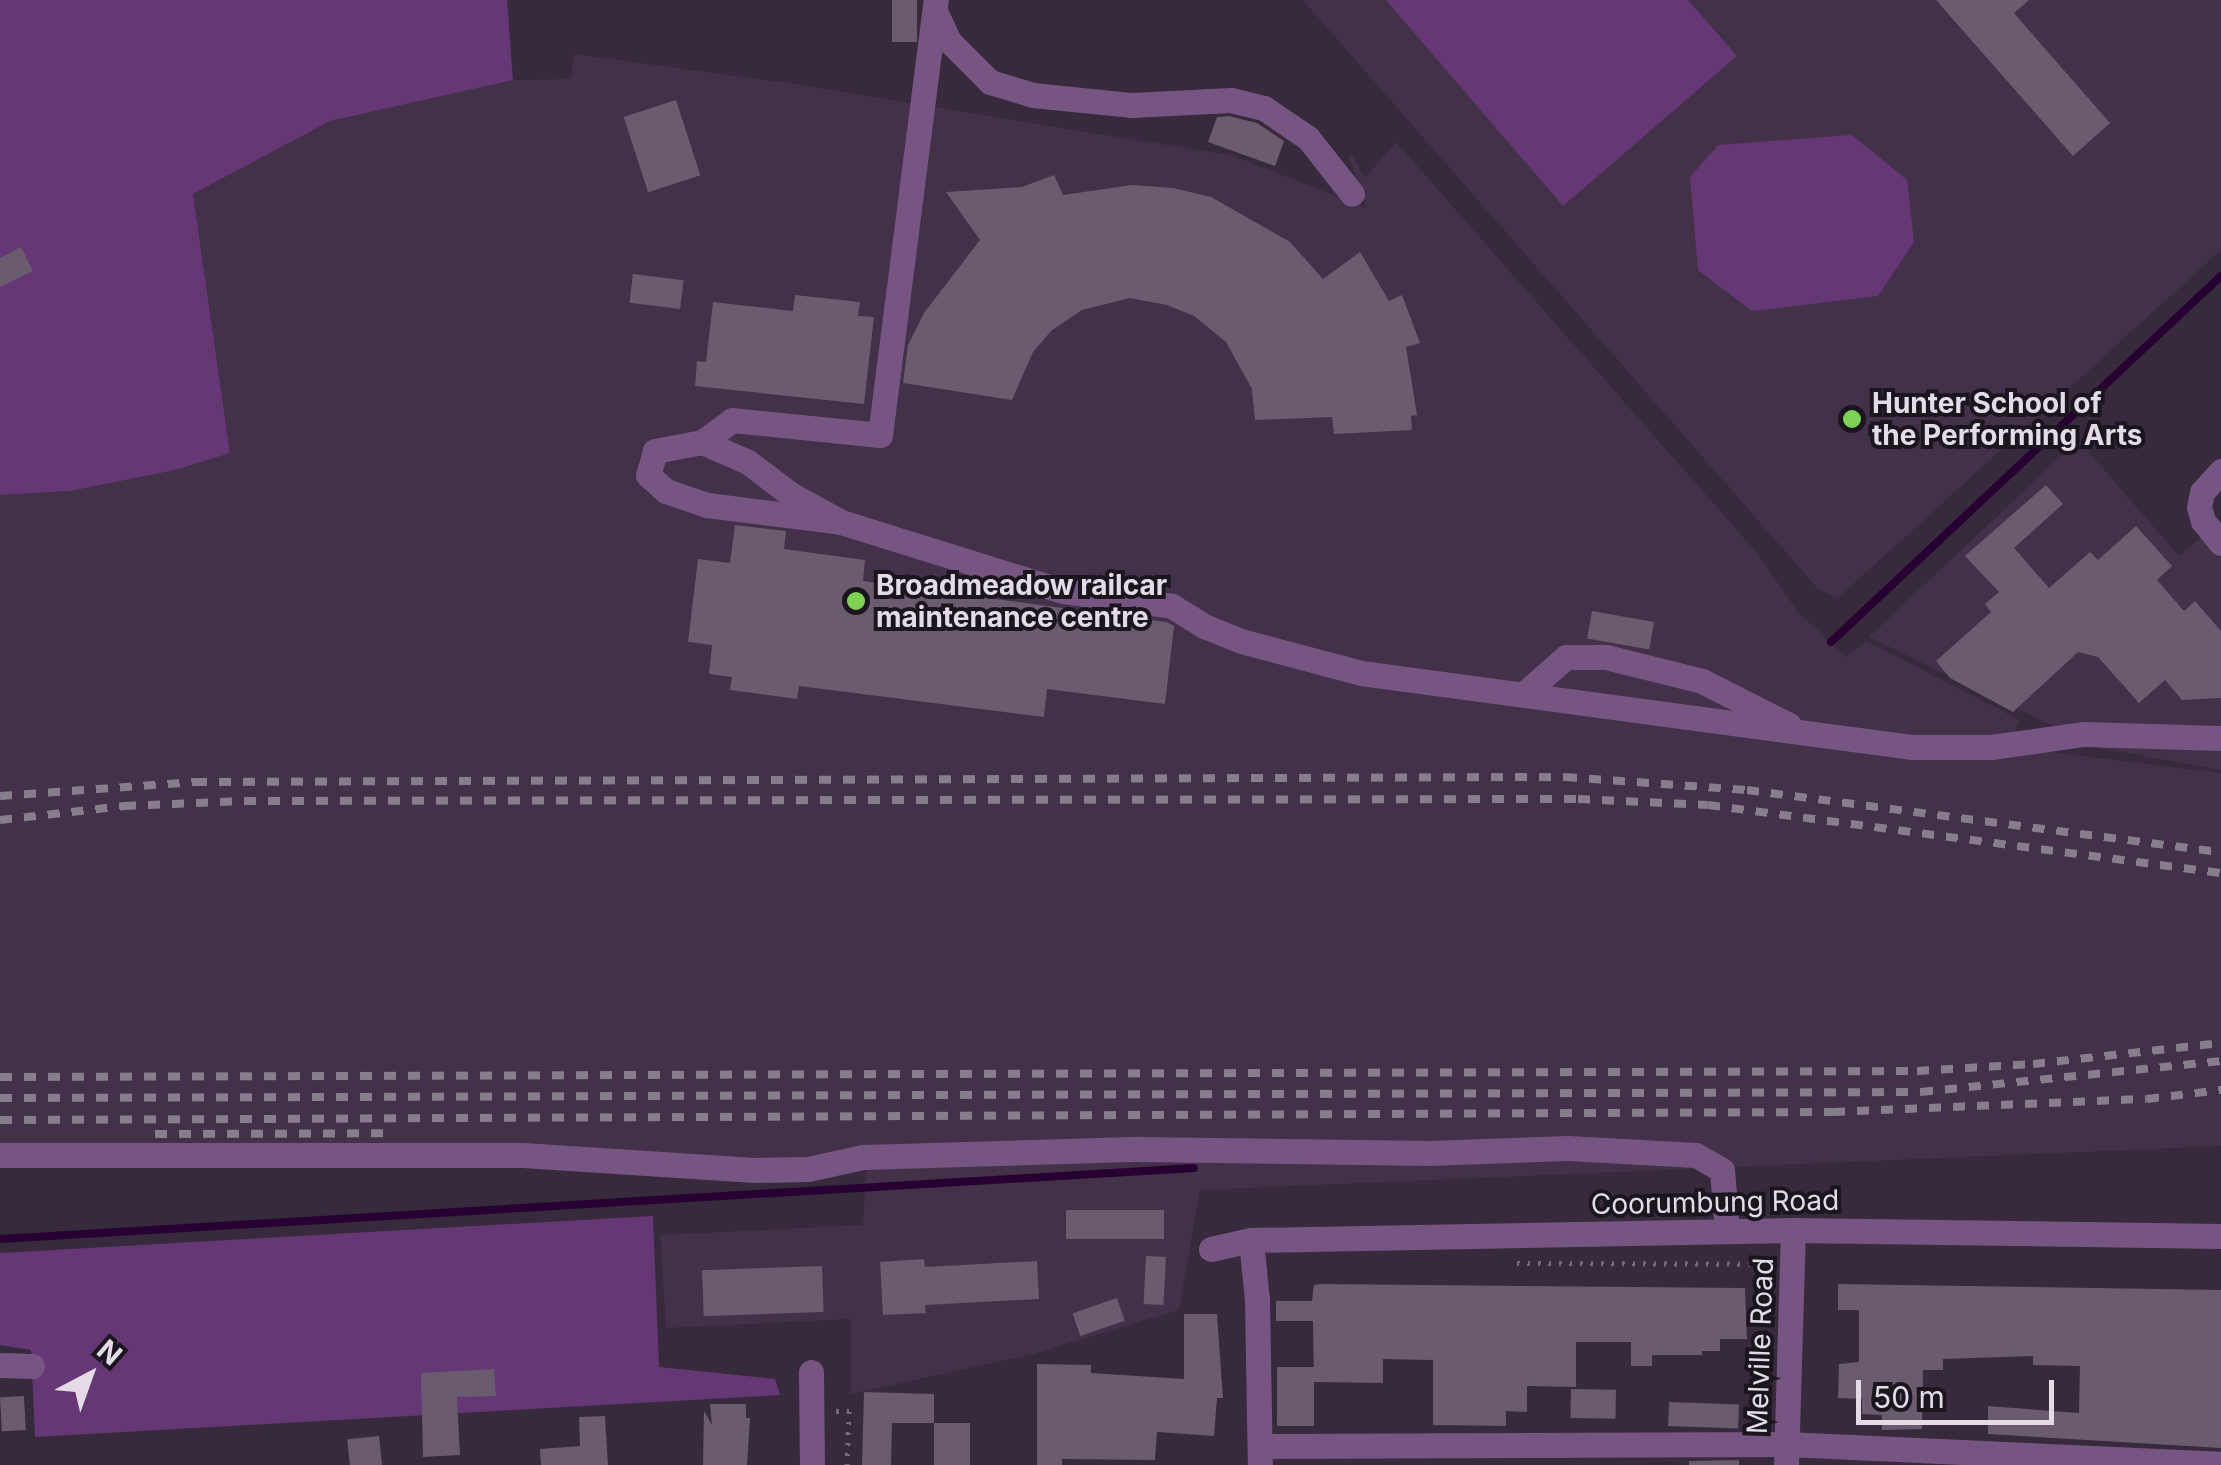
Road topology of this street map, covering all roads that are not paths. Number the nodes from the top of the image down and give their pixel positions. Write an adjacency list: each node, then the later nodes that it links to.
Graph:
1 (935, 6): 2 (street); 3 (street)
2 (1352, 194)
3 (702, 442): 5 (street); 5 (street)
4 (2221, 471): 6 (street)
5 (841, 522): 7 (street)
6 (2221, 543)
7 (1524, 694): 8 (street); 8 (street)
8 (1802, 732): 9 (street)
9 (2221, 738)
10 (0, 1154): 12 (street)
11 (1794, 1230): 12 (street, Coorumbung Road); 13 (street, Coorumbung Road); 19 (street, Melville Road)
12 (1727, 1231): 14 (street, Coorumbung Road)
13 (2221, 1236)
14 (1251, 1240): 15 (street, Coorumbung Road); 20 (street)
15 (1211, 1250)
16 (0, 1366): 17 (street)
17 (32, 1366)
18 (811, 1372): 22 (street)
19 (1786, 1454): 20 (street); 21 (street)
20 (1260, 1456)
21 (2221, 1464)
22 (812, 1465)

